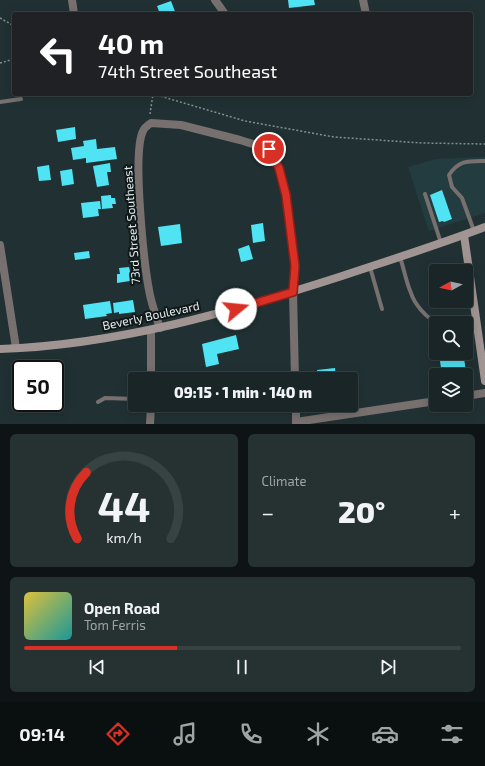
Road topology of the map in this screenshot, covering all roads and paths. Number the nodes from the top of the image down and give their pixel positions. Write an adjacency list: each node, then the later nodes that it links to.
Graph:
1 (72, 0): 4 (street)
2 (215, 0): 5 (street)
3 (363, 0): 6 (street)
4 (74, 12)
5 (224, 12)
6 (366, 12)
7 (0, 18): 8 (path)
8 (12, 25)
9 (12, 60): 10 (path)
10 (0, 63)
11 (153, 96): 15 (path)
12 (160, 96): 16 (path)
13 (21, 99): 14 (lane)
14 (0, 102)
15 (151, 123): 26 (street); 29 (street, 73rd Street Southeast)
16 (485, 144)
17 (485, 161): 20 (lane)
18 (425, 194): 22 (lane)
19 (485, 227): 20 (main road, Beverly Boulevard)
20 (474, 231): 21 (main road, Beverly Boulevard)
21 (464, 235): 22 (main road, Beverly Boulevard); 28 (main road)
22 (440, 243): 24 (main road, Beverly Boulevard)
23 (0, 246): 32 (street)
24 (399, 257): 25 (main road, Beverly Boulevard); 28 (lane)
25 (370, 266): 26 (main road, Beverly Boulevard); 27 (lane)
26 (293, 292): 29 (main road, Beverly Boulevard); 34 (street)
27 (382, 308)
28 (476, 317): 35 (main road)
29 (160, 328): 30 (main road, Beverly Boulevard)
30 (152, 330): 32 (main road, Beverly Boulevard); 33 (street)
31 (0, 348): 32 (main road, Beverly Boulevard)
32 (16, 348)
33 (151, 372)
34 (295, 372)
35 (485, 381)
36 (485, 393): 37 (street)
37 (473, 395)
38 (128, 400): 39 (lane)
39 (98, 402)
40 (429, 402): 43 (street)
41 (151, 412): 44 (street)
42 (296, 412): 43 (street)
43 (296, 423)
44 (150, 424)

